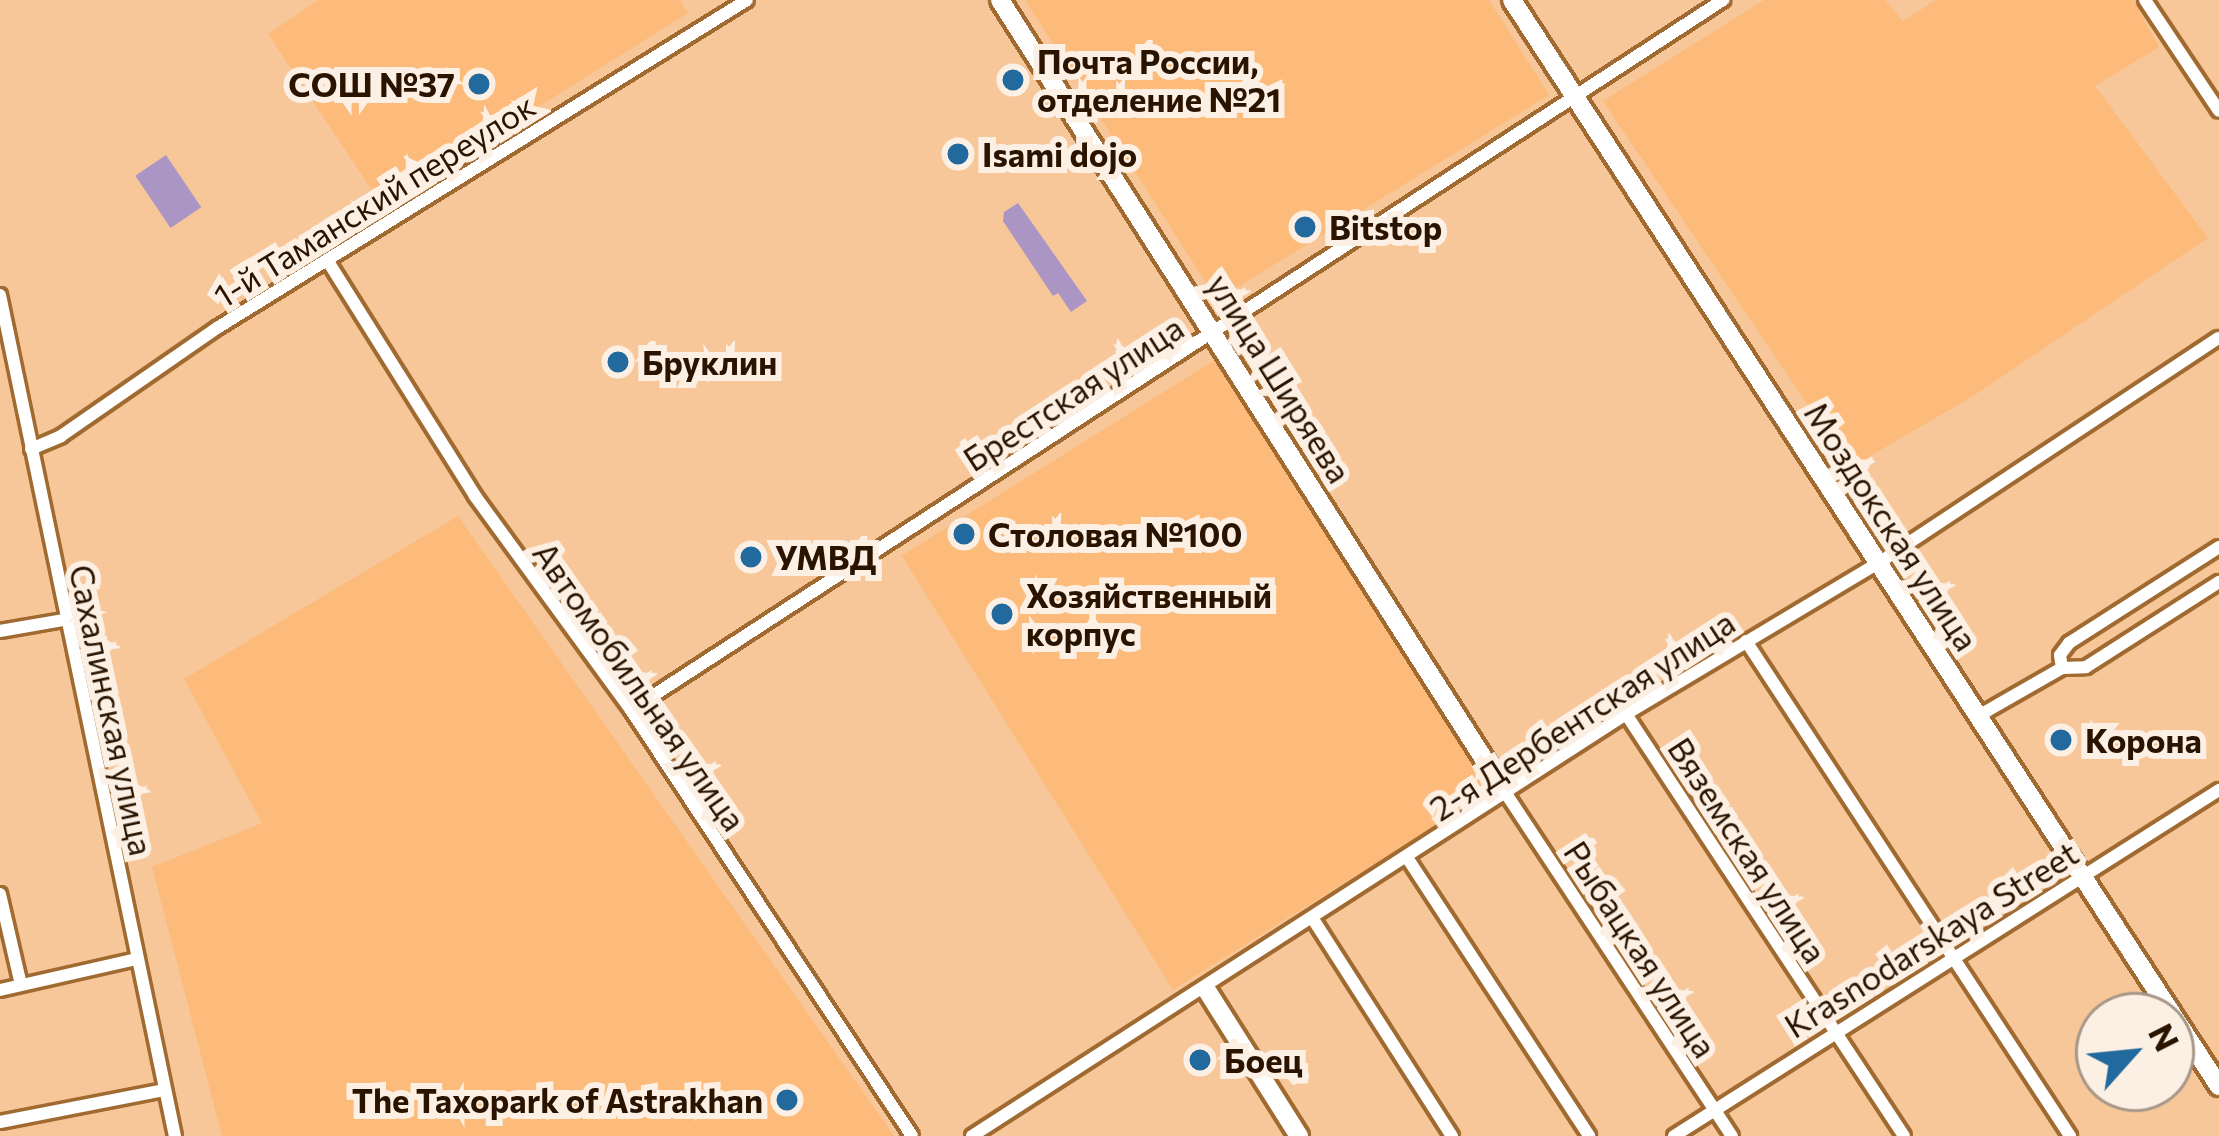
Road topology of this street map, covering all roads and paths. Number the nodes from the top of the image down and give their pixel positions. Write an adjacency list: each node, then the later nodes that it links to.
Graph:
1 (747, 0): 8 (street, 1-й Таманский переулок)
2 (1000, 0): 10 (main road, улица Ширяева)
3 (1513, 0): 6 (main road, Моздокская улица)
4 (1723, 0): 6 (street, Брестская улица)
5 (2145, 0): 7 (street)
6 (1576, 97): 10 (street, Брестская улица); 14 (main road, Моздокская улица)
7 (2219, 111)
8 (329, 263): 12 (street, 1-й Таманский переулок); 20 (street, Автомобильная улица)
9 (0, 295): 12 (street, Сахалинская улица)
10 (1216, 332): 20 (street, Брестская улица); 24 (main road, улица Ширяева)
11 (2219, 338): 14 (street, 2-я Дербентская улица)
12 (31, 449): 16 (street, Сахалинская улица)
13 (2219, 547): 19 (street)
14 (1880, 562): 18 (street, 2-я Дербентская улица); 22 (main road, Моздокская улица)
15 (2219, 582): 19 (street)
16 (64, 620): 17 (street); 30 (street, Сахалинская улица)
17 (0, 631)
18 (1746, 641): 21 (street, 2-я Дербентская улица); 29 (street)
19 (2062, 668): 22 (street)
20 (631, 710): 40 (street, Автомобильная улица)
21 (1626, 714): 24 (street, 2-я Дербентская улица); 34 (street, Вяземская улица)
22 (1980, 716): 26 (main road, Моздокская улица)
23 (2219, 790): 26 (street, Krasnodarskaya Street)
24 (1505, 792): 25 (street, 2-я Дербентская улица); 37 (street, Рыбацкая улица)
25 (1408, 859): 28 (street, 2-я Дербентская улица); 44 (street)
26 (2084, 875): 29 (street, Krasnodarskaya Street); 35 (main road, Моздокская улица)
27 (0, 894): 31 (street)
28 (1312, 919): 32 (street, 2-я Дербентская улица); 43 (street)
29 (1949, 957): 34 (street, Krasnodarskaya Street); 48 (street)
30 (137, 959): 31 (street); 36 (street, Сахалинская улица)
31 (21, 985): 33 (street)
32 (1206, 989): 41 (street, 2-я Дербентская улица); 42 (main road)
33 (0, 990)
34 (1835, 1030): 37 (street, Krasnodarskaya Street); 47 (street, Вяземская улица)
35 (2219, 1086)
36 (166, 1090): 38 (street); 39 (street, Сахалинская улица)
37 (1715, 1110): 45 (street, Krasnodarskaya Street); 46 (street, Рыбацкая улица)
38 (0, 1122)
39 (175, 1136)
40 (912, 1136)
41 (972, 1136)
42 (1299, 1136)
43 (1452, 1136)
44 (1588, 1136)
45 (1674, 1136)
46 (1732, 1136)
47 (1904, 1136)
48 (2070, 1136)

